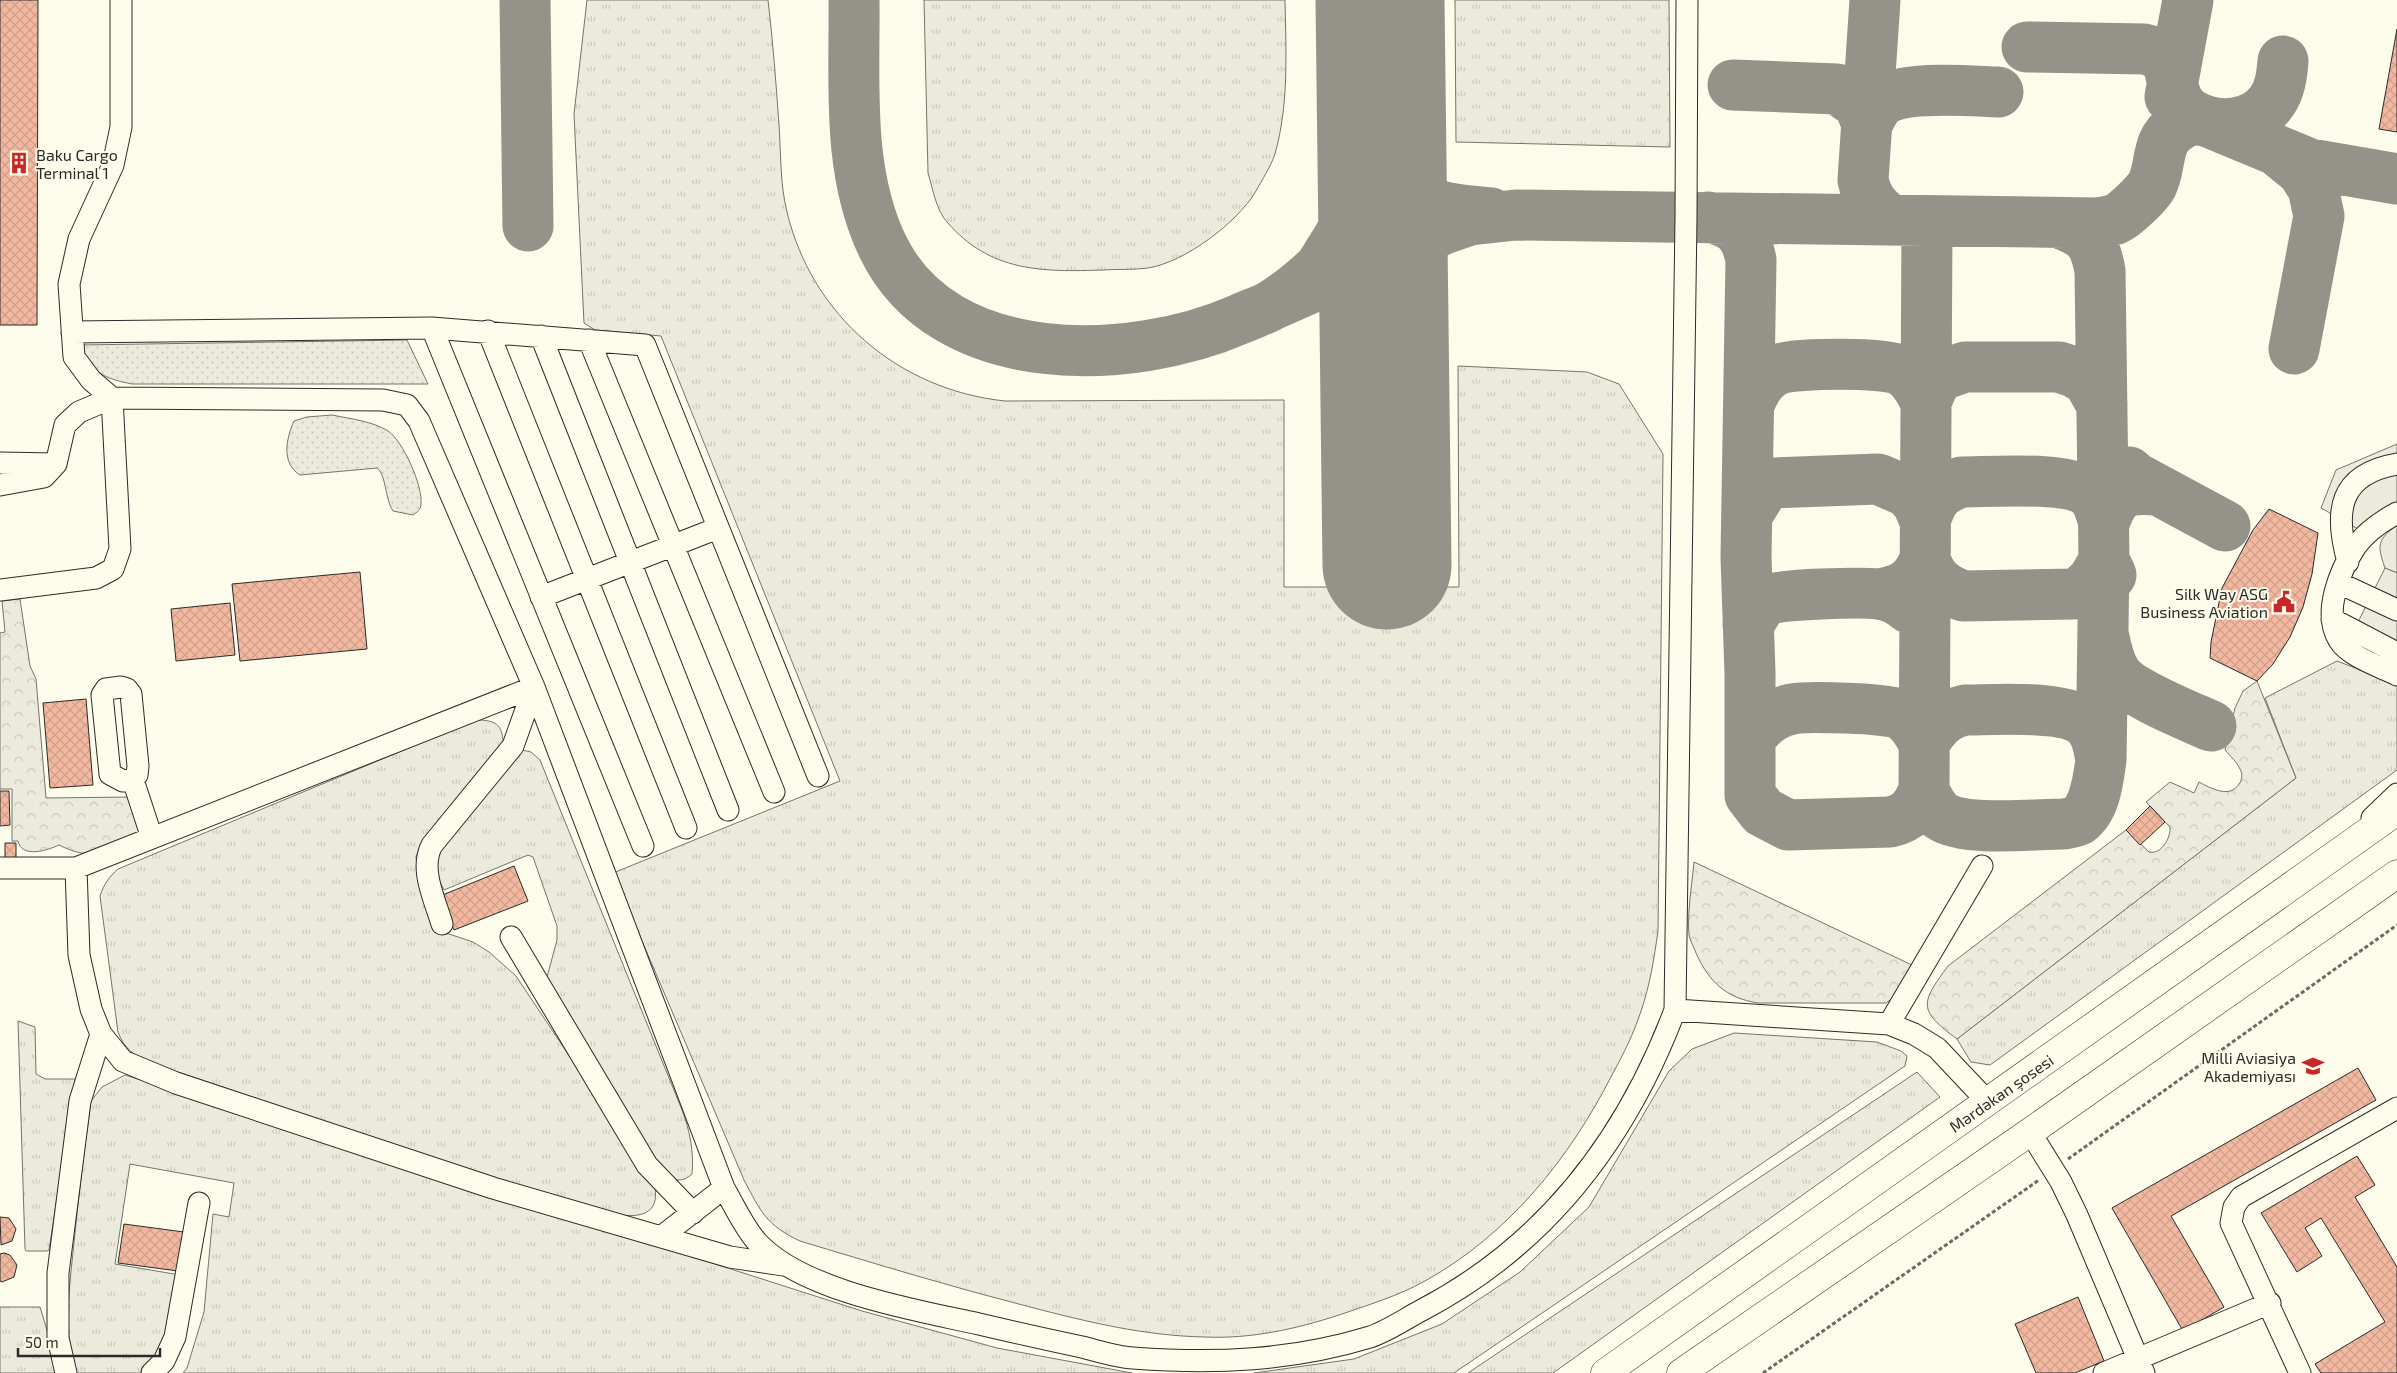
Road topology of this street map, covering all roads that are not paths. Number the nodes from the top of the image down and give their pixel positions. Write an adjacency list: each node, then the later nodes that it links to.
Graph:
1 (121, 0): 5 (street)
2 (1687, 0): 45 (street)
3 (432, 328): 4 (street); 5 (street); 21 (street)
4 (488, 331): 6 (street); 18 (street)
5 (72, 332): 8 (street)
6 (541, 336): 7 (street); 16 (street)
7 (590, 340): 14 (street); 15 (street)
8 (112, 398): 10 (street); 20 (street); 26 (street)
9 (0, 463): 10 (street)
10 (56, 464): 12 (street)
11 (2397, 464): 17 (street)
12 (0, 485)
13 (2397, 513): 17 (street)
14 (718, 528): 15 (street); 29 (street)
15 (673, 546): 16 (street); 31 (street)
16 (631, 562): 18 (street); 33 (street)
17 (2348, 562): 19 (street)
18 (587, 579): 21 (street); 35 (street)
19 (2339, 583): 22 (street); 23 (street)
20 (0, 590)
21 (541, 597): 37 (street)
22 (2397, 610)
23 (2332, 619): 24 (street); 25 (street)
24 (2397, 652)
25 (2397, 675)
26 (534, 687): 36 (street); 43 (street); 51 (street)
27 (135, 732): 28 (street); 28 (street); 30 (street)
28 (106, 736): 30 (street)
29 (818, 776)
30 (133, 780): 36 (street)
31 (774, 792)
32 (2397, 794): 38 (street)
33 (728, 810)
34 (2397, 811): 38 (highway, Mərdəkan şosesi)
35 (686, 828)
36 (152, 838): 41 (street)
37 (643, 846)
38 (2323, 864): 48 (highway, Mərdəkan şosesi)
39 (1982, 866): 46 (street)
40 (0, 868): 41 (street)
41 (76, 868): 47 (street)
42 (2397, 874): 50 (highway)
43 (442, 924)
44 (511, 937): 53 (street)
45 (1675, 1010): 46 (street); 55 (street)
46 (1889, 1024): 48 (street)
47 (101, 1034): 54 (street); 59 (street)
48 (1988, 1102): 61 (highway, Mərdəkan şosesi)
49 (2397, 1108): 56 (street)
50 (2030, 1132): 57 (highway); 58 (street)
51 (724, 1188): 53 (street); 55 (street)
52 (199, 1204): 60 (street)
53 (693, 1213): 54 (street)
54 (661, 1237): 55 (street)
55 (783, 1265)
56 (2270, 1303): 58 (street); 65 (street)
57 (1776, 1308): 62 (highway); 63 (street)
58 (2141, 1366): 64 (street)
59 (66, 1373)
60 (152, 1373)
61 (1605, 1373)
62 (1681, 1373)
63 (1699, 1373)
64 (2104, 1373)
65 (2300, 1373)

